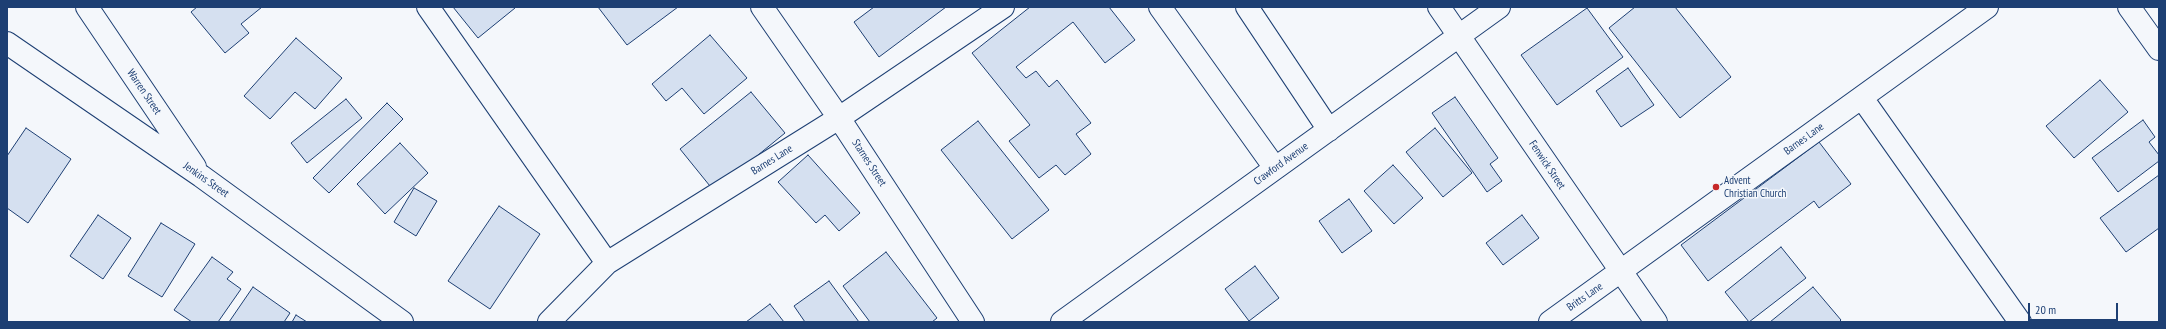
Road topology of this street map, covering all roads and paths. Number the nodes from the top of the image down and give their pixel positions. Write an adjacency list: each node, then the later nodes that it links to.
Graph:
1 (87, 7): 18 (street, Warren Street)
2 (428, 7): 19 (street)
3 (762, 7): 15 (street, Starnes Street)
4 (1003, 7): 15 (street, Barnes Lane)
5 (1160, 7): 17 (street)
6 (1246, 7): 16 (street)
7 (1439, 7): 11 (street, Fenwick Street)
8 (1499, 7): 11 (street, Crawford Avenue)
9 (1987, 7): 14 (street, Barnes Lane)
10 (2129, 7): 13 (street)
11 (1459, 35): 16 (street, Crawford Avenue); 20 (street, Fenwick Street)
12 (7, 43): 18 (street, Jenkins Street)
13 (2159, 49)
14 (1862, 98): 20 (street, Barnes Lane); 27 (street)
15 (839, 118): 19 (street, Barnes Lane); 23 (street, Starnes Street)
16 (1329, 130): 17 (street, Crawford Avenue)
17 (1275, 168): 24 (street, Crawford Avenue)
18 (201, 176): 21 (street, Jenkins Street)
19 (607, 262): 22 (street, Barnes Lane)
20 (1620, 272): 25 (street, Britts Lane); 26 (street, Fenwick Street)
21 (402, 322)
22 (549, 322)
23 (973, 322)
24 (1062, 322)
25 (1550, 322)
26 (1656, 322)
27 (2020, 322)

